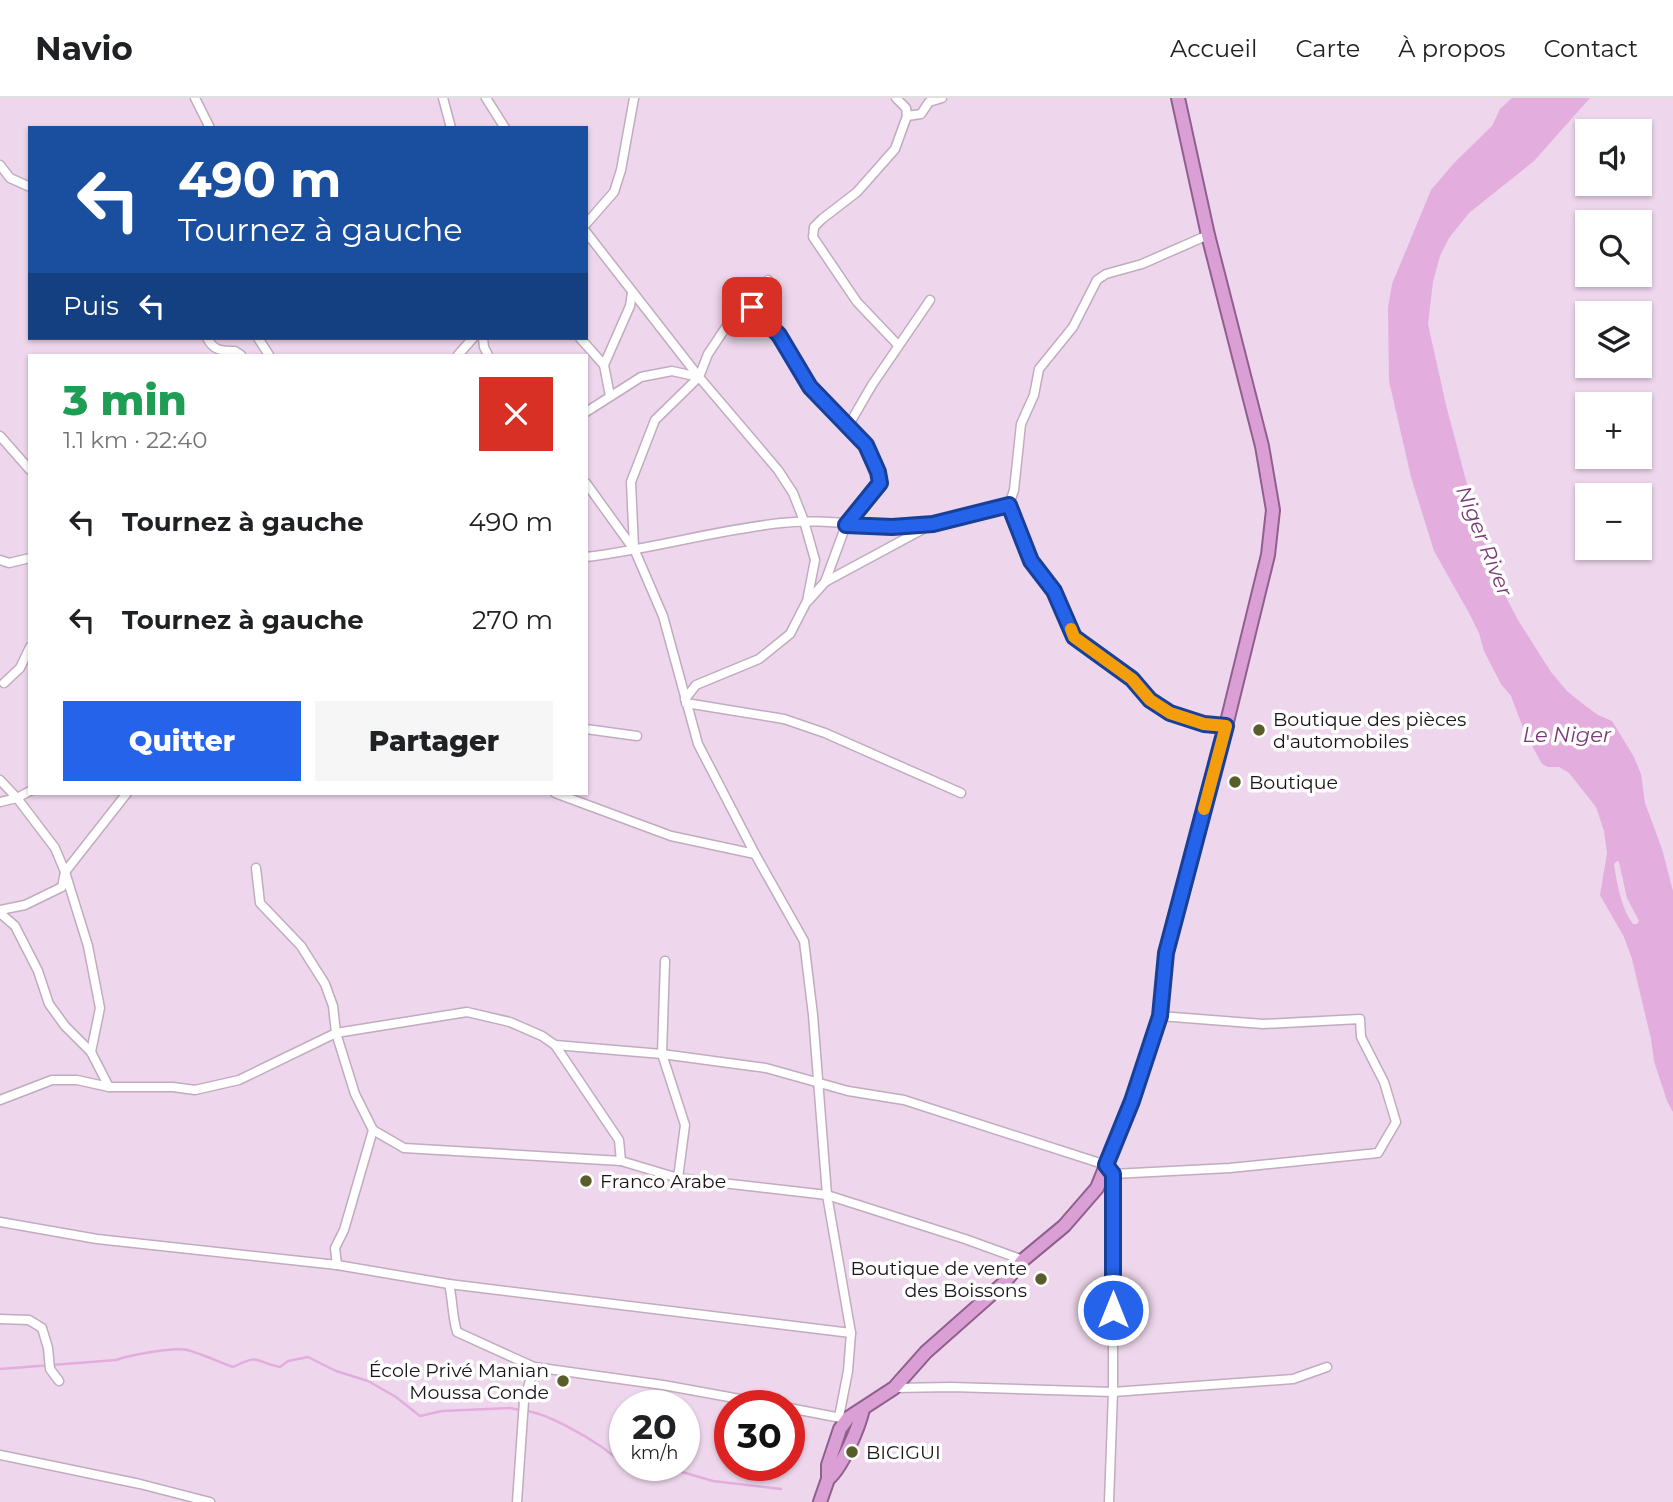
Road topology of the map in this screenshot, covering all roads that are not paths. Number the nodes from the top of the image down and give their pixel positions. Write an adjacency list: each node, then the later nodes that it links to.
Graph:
1 (195, 98): 9 (street)
2 (443, 98): 10 (street)
3 (486, 98): 11 (street)
4 (634, 98): 14 (street)
5 (896, 98): 8 (street)
6 (942, 98): 8 (street)
7 (1178, 98): 16 (highway)
8 (907, 116): 24 (street)
9 (209, 126)
10 (450, 126)
11 (504, 126)
12 (0, 165): 13 (street)
13 (28, 186)
14 (588, 222)
15 (588, 235): 18 (street)
16 (1208, 235): 35 (street); 48 (highway)
17 (768, 280): 20 (street)
18 (632, 293): 27 (street); 28 (street)
19 (930, 300): 24 (street)
20 (752, 307): 28 (street); 31 (street)
21 (211, 340): 25 (street)
22 (471, 340): 26 (street)
23 (582, 340): 27 (street)
24 (898, 345): 31 (street)
25 (240, 354)
26 (459, 354)
27 (604, 365): 29 (street)
28 (699, 377): 29 (street); 36 (street); 39 (street)
29 (610, 396): 30 (street)
30 (588, 411)
31 (847, 428): 38 (street)
32 (0, 436): 33 (street)
33 (28, 468)
34 (588, 486): 39 (street)
35 (1009, 505): 37 (street); 48 (street)
36 (804, 521): 38 (street); 39 (street); 44 (street)
37 (933, 524): 38 (street); 43 (street)
38 (846, 525): 43 (street)
39 (635, 551): 40 (street); 47 (street)
40 (588, 557)
41 (28, 558): 42 (street)
42 (0, 560)
43 (825, 582): 44 (street)
44 (807, 601): 47 (street)
45 (28, 651): 46 (street)
46 (4, 683)
47 (686, 701): 53 (street); 58 (street)
48 (1226, 726): 63 (highway)
49 (588, 729): 50 (street)
50 (637, 736)
51 (0, 780): 56 (street)
52 (28, 792): 56 (street)
53 (961, 793)
54 (125, 795): 60 (street)
55 (560, 795): 58 (street)
56 (17, 798): 57 (street); 60 (street)
57 (0, 802)
58 (755, 854): 68 (street)
59 (256, 868): 64 (street)
60 (65, 872): 61 (street); 66 (street)
61 (0, 911): 66 (street)
62 (665, 961): 67 (street)
63 (1160, 1016): 73 (highway); 73 (street)
64 (337, 1033): 65 (street); 69 (street); 71 (street)
65 (555, 1045): 67 (street); 72 (street)
66 (92, 1052): 69 (street)
67 (662, 1054): 68 (street); 74 (street)
68 (818, 1082): 73 (street); 75 (street)
69 (109, 1087): 70 (street)
70 (0, 1100)
71 (373, 1130): 72 (street); 78 (street)
72 (621, 1161): 74 (street)
73 (1109, 1170): 77 (highway); 86 (street)
74 (678, 1178): 75 (street)
75 (827, 1195): 77 (street); 81 (street)
76 (0, 1222): 78 (street)
77 (1023, 1260): 85 (highway)
78 (337, 1265): 79 (street)
79 (449, 1284): 81 (street); 82 (street)
80 (0, 1319): 84 (street)
81 (851, 1333): 90 (street)
82 (534, 1367): 87 (street); 95 (street)
83 (1327, 1367): 86 (street)
84 (59, 1381)
85 (894, 1388): 86 (street); 88 (highway)
86 (1113, 1392): 97 (street)
87 (714, 1394)
88 (863, 1409): 90 (highway); 91 (highway)
89 (805, 1411): 90 (street)
90 (843, 1418): 91 (street); 93 (highway)
91 (860, 1423): 93 (highway)
92 (0, 1455): 94 (street)
93 (828, 1479): 96 (highway)
94 (210, 1502)
95 (517, 1502)
96 (820, 1502)
97 (1109, 1502)

